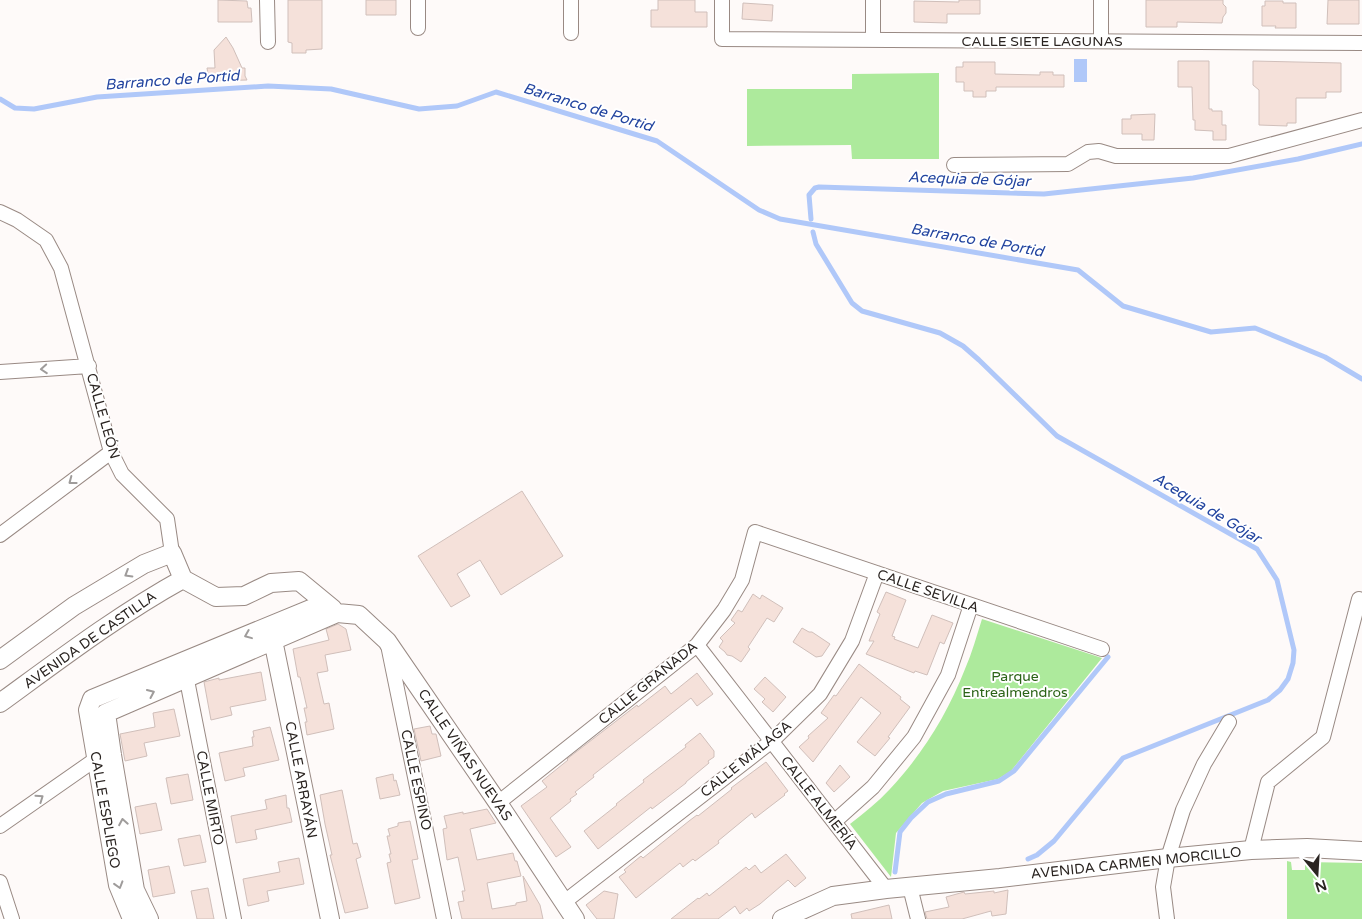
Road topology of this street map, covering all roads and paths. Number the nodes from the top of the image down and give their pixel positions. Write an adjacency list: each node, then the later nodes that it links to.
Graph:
1 (267, 0): 11 (street)
2 (418, 0): 7 (street)
3 (571, 0): 8 (street)
4 (722, 0): 9 (street, CALLE SIETE LAGUNAS)
5 (873, 0): 9 (street)
6 (1101, 0): 10 (street)
7 (418, 28)
8 (571, 33)
9 (872, 40): 10 (street, CALLE SIETE LAGUNAS)
10 (1101, 41): 12 (street, CALLE SIETE LAGUNAS)
11 (268, 42)
12 (1362, 43)
13 (1362, 120): 14 (street)
14 (954, 165)
15 (0, 212): 16 (street, CALLE LEÓN)
16 (89, 366): 17 (street, one-way to 17); 18 (street, CALLE LEÓN)
17 (0, 372)
18 (111, 452): 20 (street, one-way to 20); 21 (street, CALLE LEÓN)
19 (755, 532): 22 (street, CALLE SEVILLA); 29 (street, CALLE GRANADA)
20 (0, 535)
21 (172, 553): 23 (street, CALLE LEÓN); 31 (street, one-way to 31)
22 (877, 573): 25 (street, CALLE SEVILLA); 35 (street, CALLE MÁLAGA)
23 (183, 579): 26 (street); 33 (street, AVENIDA DE CASTILLA)
24 (1359, 599): 40 (street)
25 (971, 605): 30 (street, CALLE SEVILLA); 38 (street)
26 (331, 608): 27 (street); 28 (street, CALLE VIÑAS NUEVAS)
27 (272, 633): 32 (street); 51 (street, CALLE ARRAYÁN)
28 (387, 641): 37 (street, CALLE VIÑAS NUEVAS); 52 (street, CALLE ESPINO)
29 (697, 645): 35 (street, CALLE ALMERÍA); 37 (street, CALLE GRANADA)
30 (1102, 649)
31 (0, 660)
32 (185, 670): 36 (street, CALLE ESPLIEGO, one-way to 32); 36 (street, CALLE ESPLIEGO); 50 (street, CALLE MIRTO)
33 (0, 703)
34 (1229, 722): 42 (street)
35 (772, 741): 38 (street, CALLE ALMERÍA); 46 (street, CALLE MÁLAGA)
36 (104, 757): 39 (street, one-way to 36); 48 (street, CALLE ESPLIEGO, one-way to 48); 49 (street, CALLE ESPLIEGO, one-way to 36)
37 (498, 803): 46 (street, CALLE VIÑAS NUEVAS)
38 (834, 822): 45 (street, CALLE ALMERÍA)
39 (0, 826)
40 (1251, 850): 41 (street, AVENIDA CARMEN MORCILLO); 42 (street, AVENIDA CARMEN MORCILLO)
41 (1362, 851)
42 (1168, 858): 44 (street, AVENIDA CARMEN MORCILLO); 56 (street)
43 (0, 882): 47 (street)
44 (910, 887): 45 (street, AVENIDA CARMEN MORCILLO); 55 (street)
45 (886, 890): 54 (street, AVENIDA CARMEN MORCILLO)
46 (563, 903): 53 (street, CALLE VIÑAS NUEVAS)
47 (12, 919)
48 (132, 919)
49 (149, 919)
50 (234, 919)
51 (330, 919)
52 (444, 919)
53 (575, 919)
54 (782, 919)
55 (918, 919)
56 (1167, 919)

